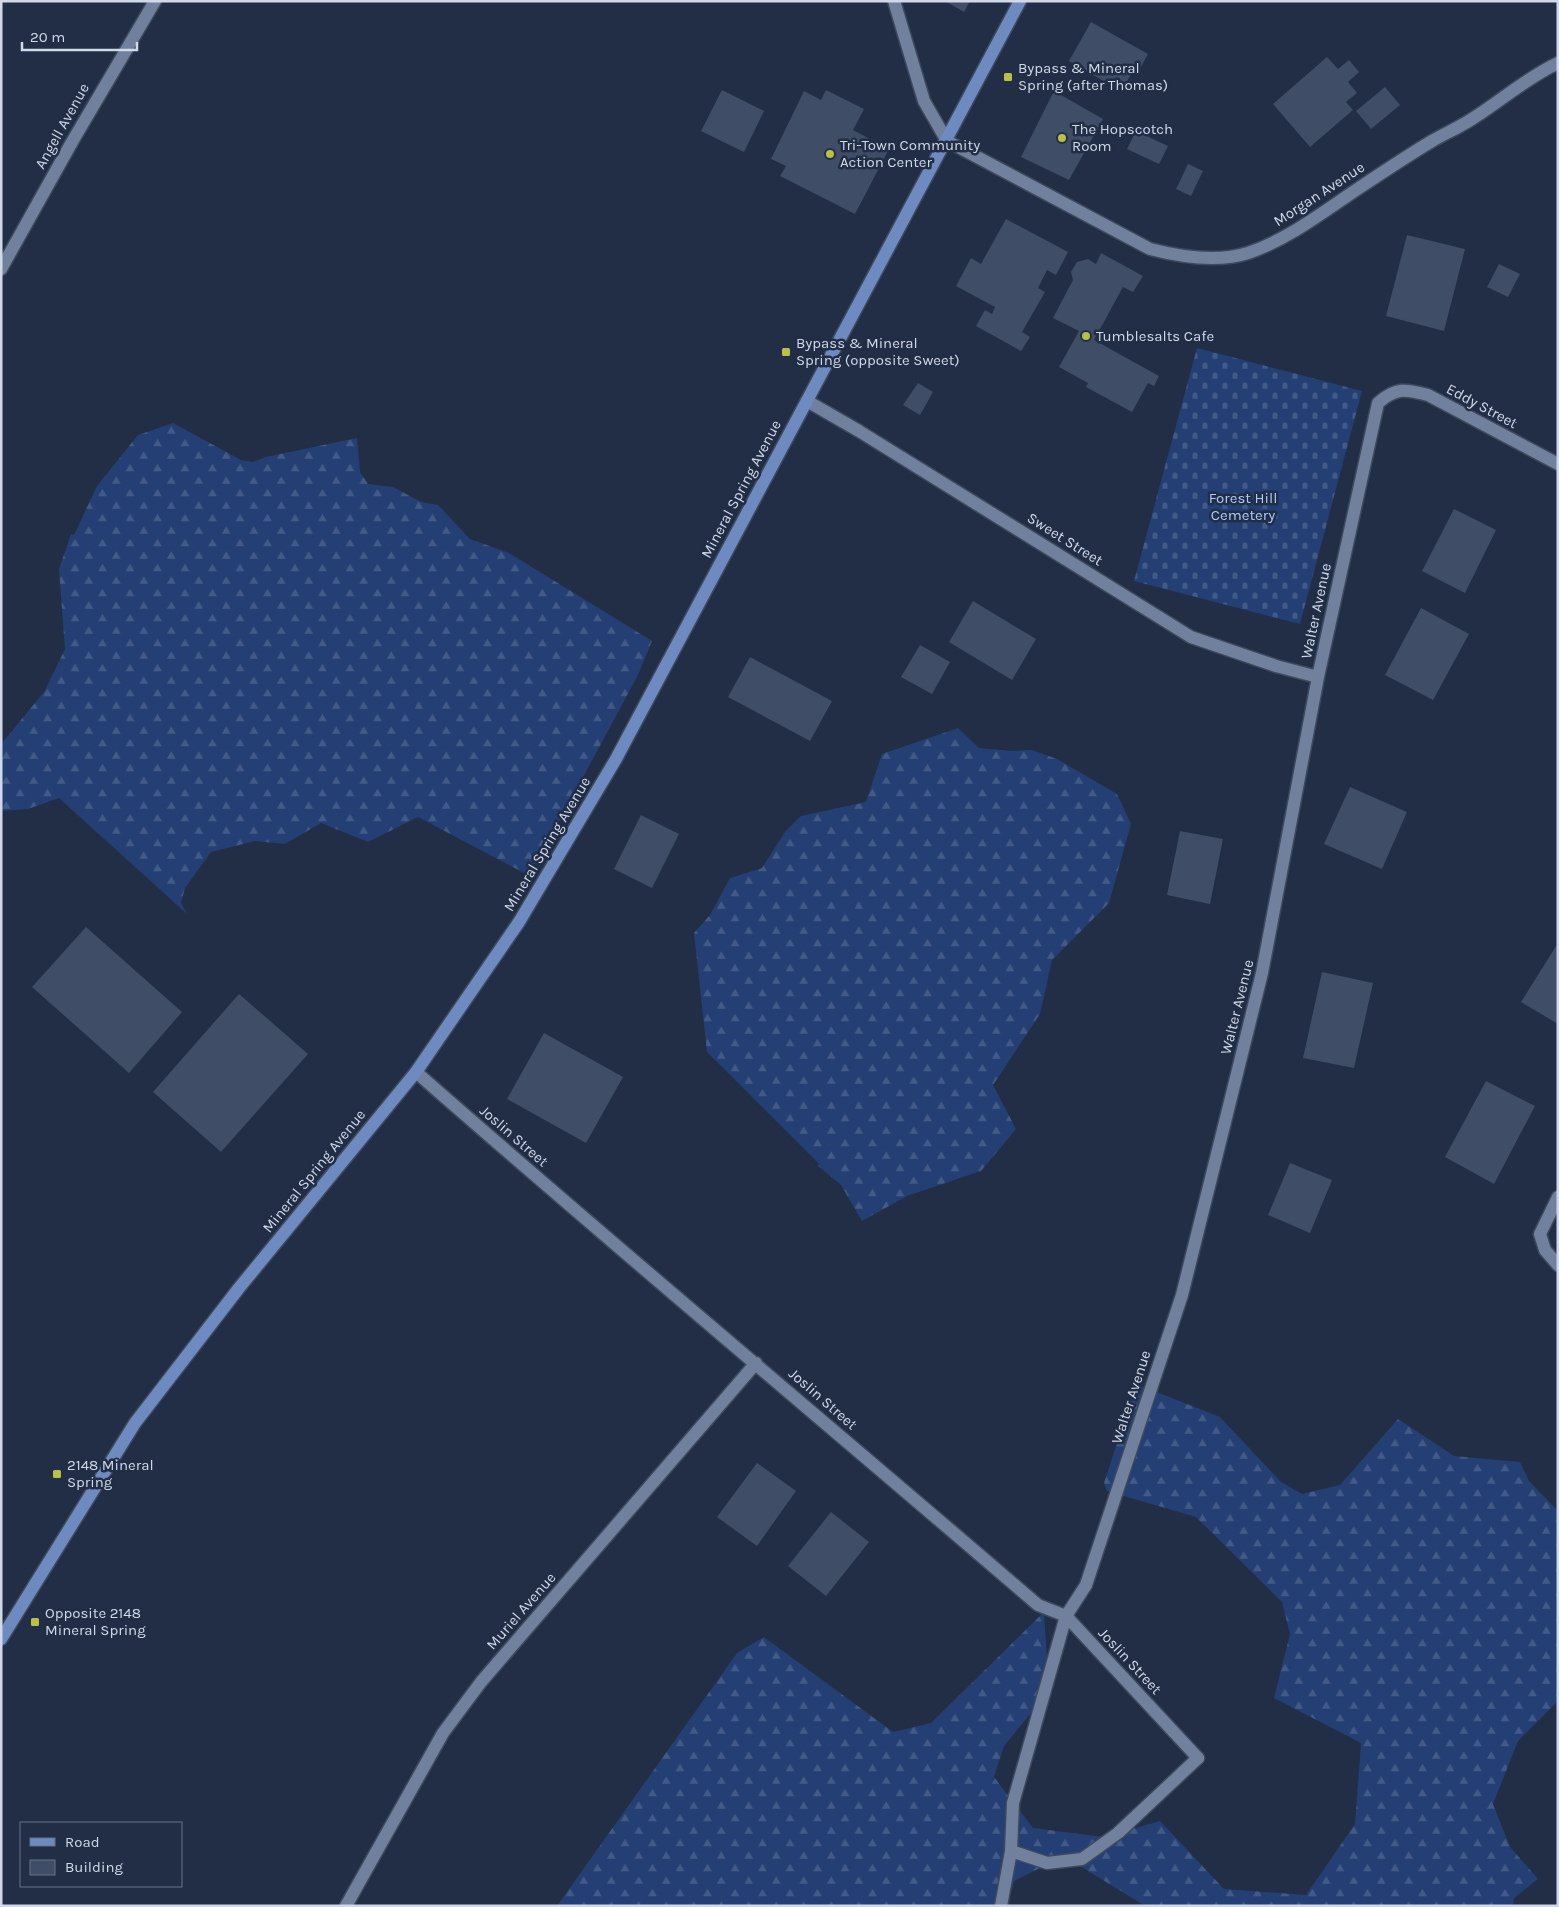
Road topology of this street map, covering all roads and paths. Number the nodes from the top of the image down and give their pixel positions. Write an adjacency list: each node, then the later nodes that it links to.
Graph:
1 (155, 1): 6 (street, Angell Avenue)
2 (894, 1): 5 (street)
3 (1020, 1): 5 (main road, Mineral Spring Avenue)
4 (1558, 63): 5 (street, Morgan Avenue)
5 (946, 141): 8 (main road, Mineral Spring Avenue)
6 (1, 269)
7 (1389, 394): 9 (street, Eddy Street); 10 (street, Walter Avenue)
8 (807, 401): 10 (street, Sweet Street); 11 (main road, Mineral Spring Avenue)
9 (1558, 464)
10 (1318, 677): 15 (street, Walter Avenue)
11 (416, 1072): 14 (street, Joslin Street); 16 (main road, Mineral Spring Avenue)
12 (1558, 1197): 13 (street)
13 (1558, 1266)
14 (756, 1363): 15 (street, Joslin Street); 18 (street, Muriel Avenue)
15 (1066, 1616): 17 (street, Walter Avenue); 17 (street, Joslin Street)
16 (1, 1639)
17 (1011, 1851): 19 (street, Walter Avenue)
18 (346, 1906)
19 (1001, 1906)

